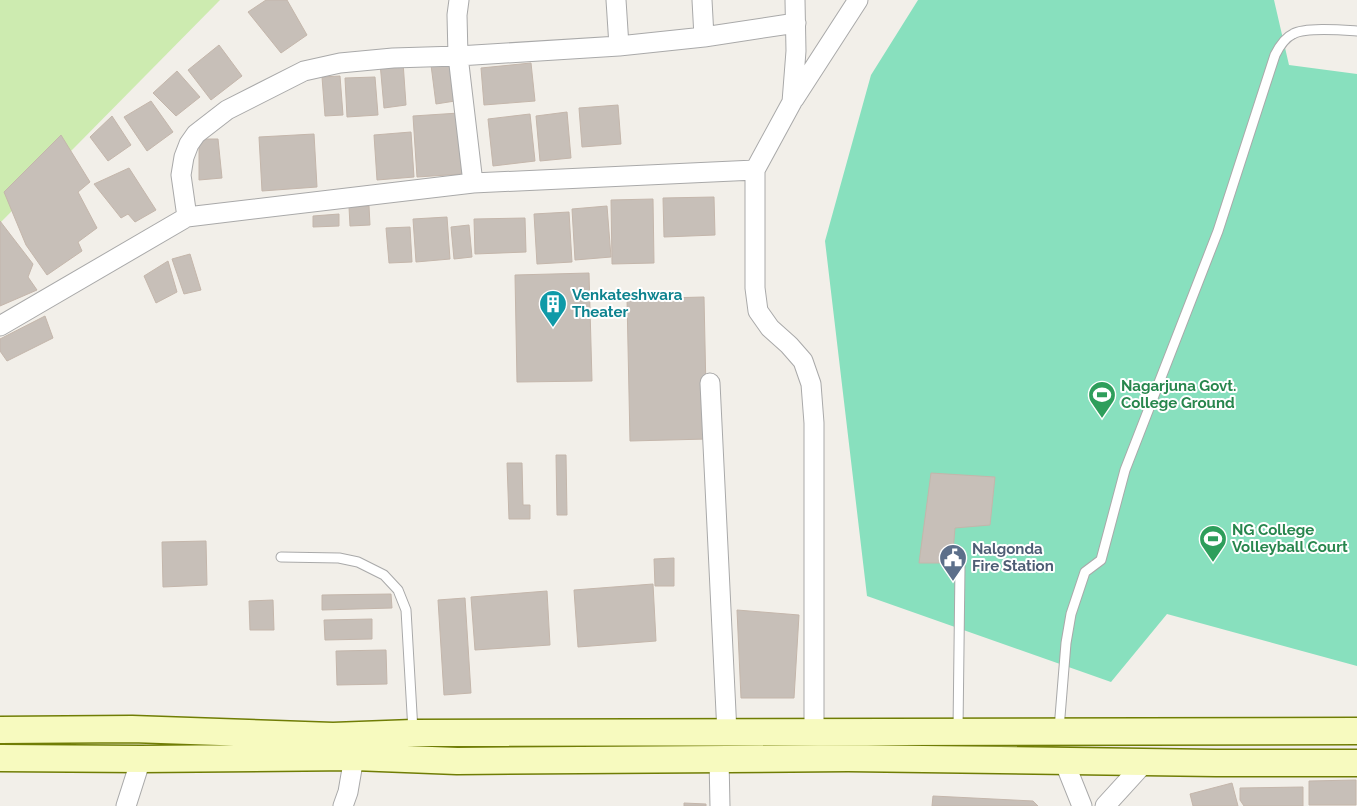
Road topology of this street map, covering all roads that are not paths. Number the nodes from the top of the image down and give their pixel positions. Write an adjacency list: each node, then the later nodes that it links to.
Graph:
1 (459, 0): 10 (street)
2 (616, 0): 9 (street)
3 (702, 0): 8 (street)
4 (795, 0): 6 (street)
5 (858, 0): 11 (street)
6 (796, 23): 8 (street); 11 (street)
7 (1357, 30): 22 (lane)
8 (704, 37): 9 (street)
9 (619, 46): 10 (street)
10 (458, 56): 13 (street); 14 (street)
11 (792, 102): 12 (street)
12 (756, 170): 13 (street); 25 (street)
13 (473, 184): 14 (street)
14 (187, 217): 15 (street)
15 (0, 326)
16 (710, 384): 24 (street)
17 (281, 557): 23 (lane)
18 (960, 567): 21 (lane)
19 (0, 730): 23 (main road)
20 (1357, 731): 22 (main road)
21 (958, 732): 22 (main road); 25 (main road)
22 (1059, 732)
23 (413, 733): 24 (main road)
24 (727, 733): 25 (main road)
25 (814, 733)
26 (354, 757): 28 (main road); 29 (main road); 34 (street)
27 (0, 758): 28 (main road)
28 (141, 759): 33 (street)
29 (719, 759): 30 (main road); 35 (street)
30 (1064, 760): 31 (main road); 36 (street)
31 (1146, 761): 32 (main road); 37 (street)
32 (1357, 763)
33 (126, 806)
34 (343, 806)
35 (720, 806)
36 (1082, 806)
37 (1105, 806)

